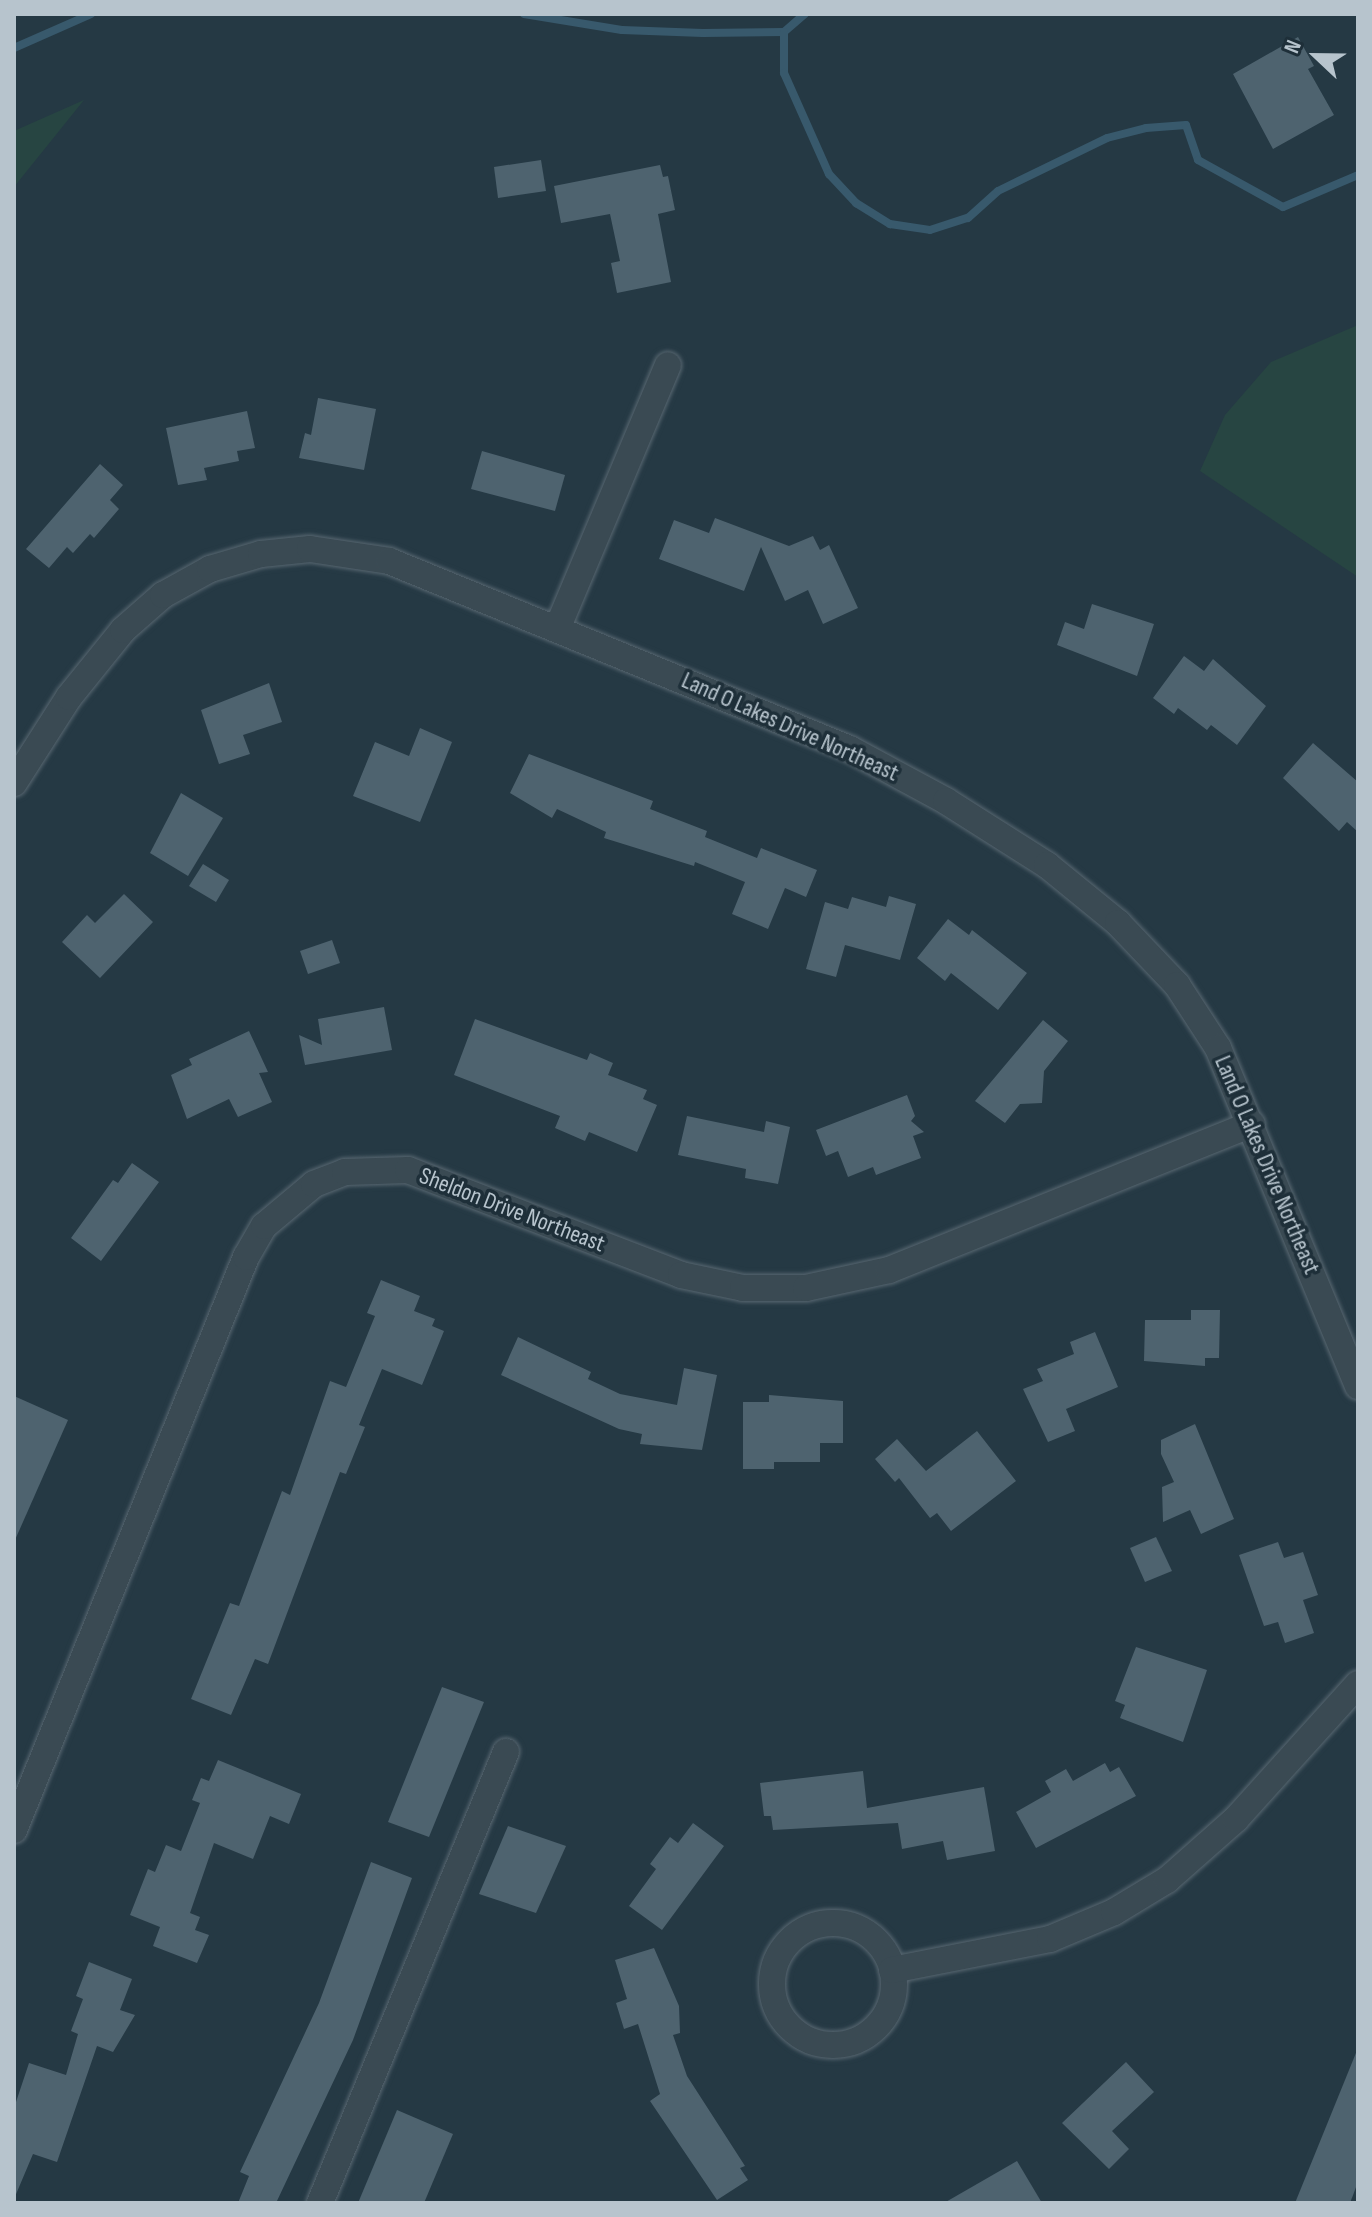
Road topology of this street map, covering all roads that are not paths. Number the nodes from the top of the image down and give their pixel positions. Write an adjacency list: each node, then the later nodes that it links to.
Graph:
1 (668, 365): 2 (street)
2 (557, 629): 3 (street, Land O Lakes Drive Northeast); 4 (street, Land O Lakes Drive Northeast)
3 (14, 783)
4 (1252, 1124): 5 (street, Land O Lakes Drive Northeast); 8 (street, Sheldon Drive Northeast)
5 (1358, 1386)
6 (1358, 1684): 9 (street)
7 (506, 1752): 10 (street)
8 (14, 1830)
9 (892, 1970): 9 (street)
10 (320, 2203)

